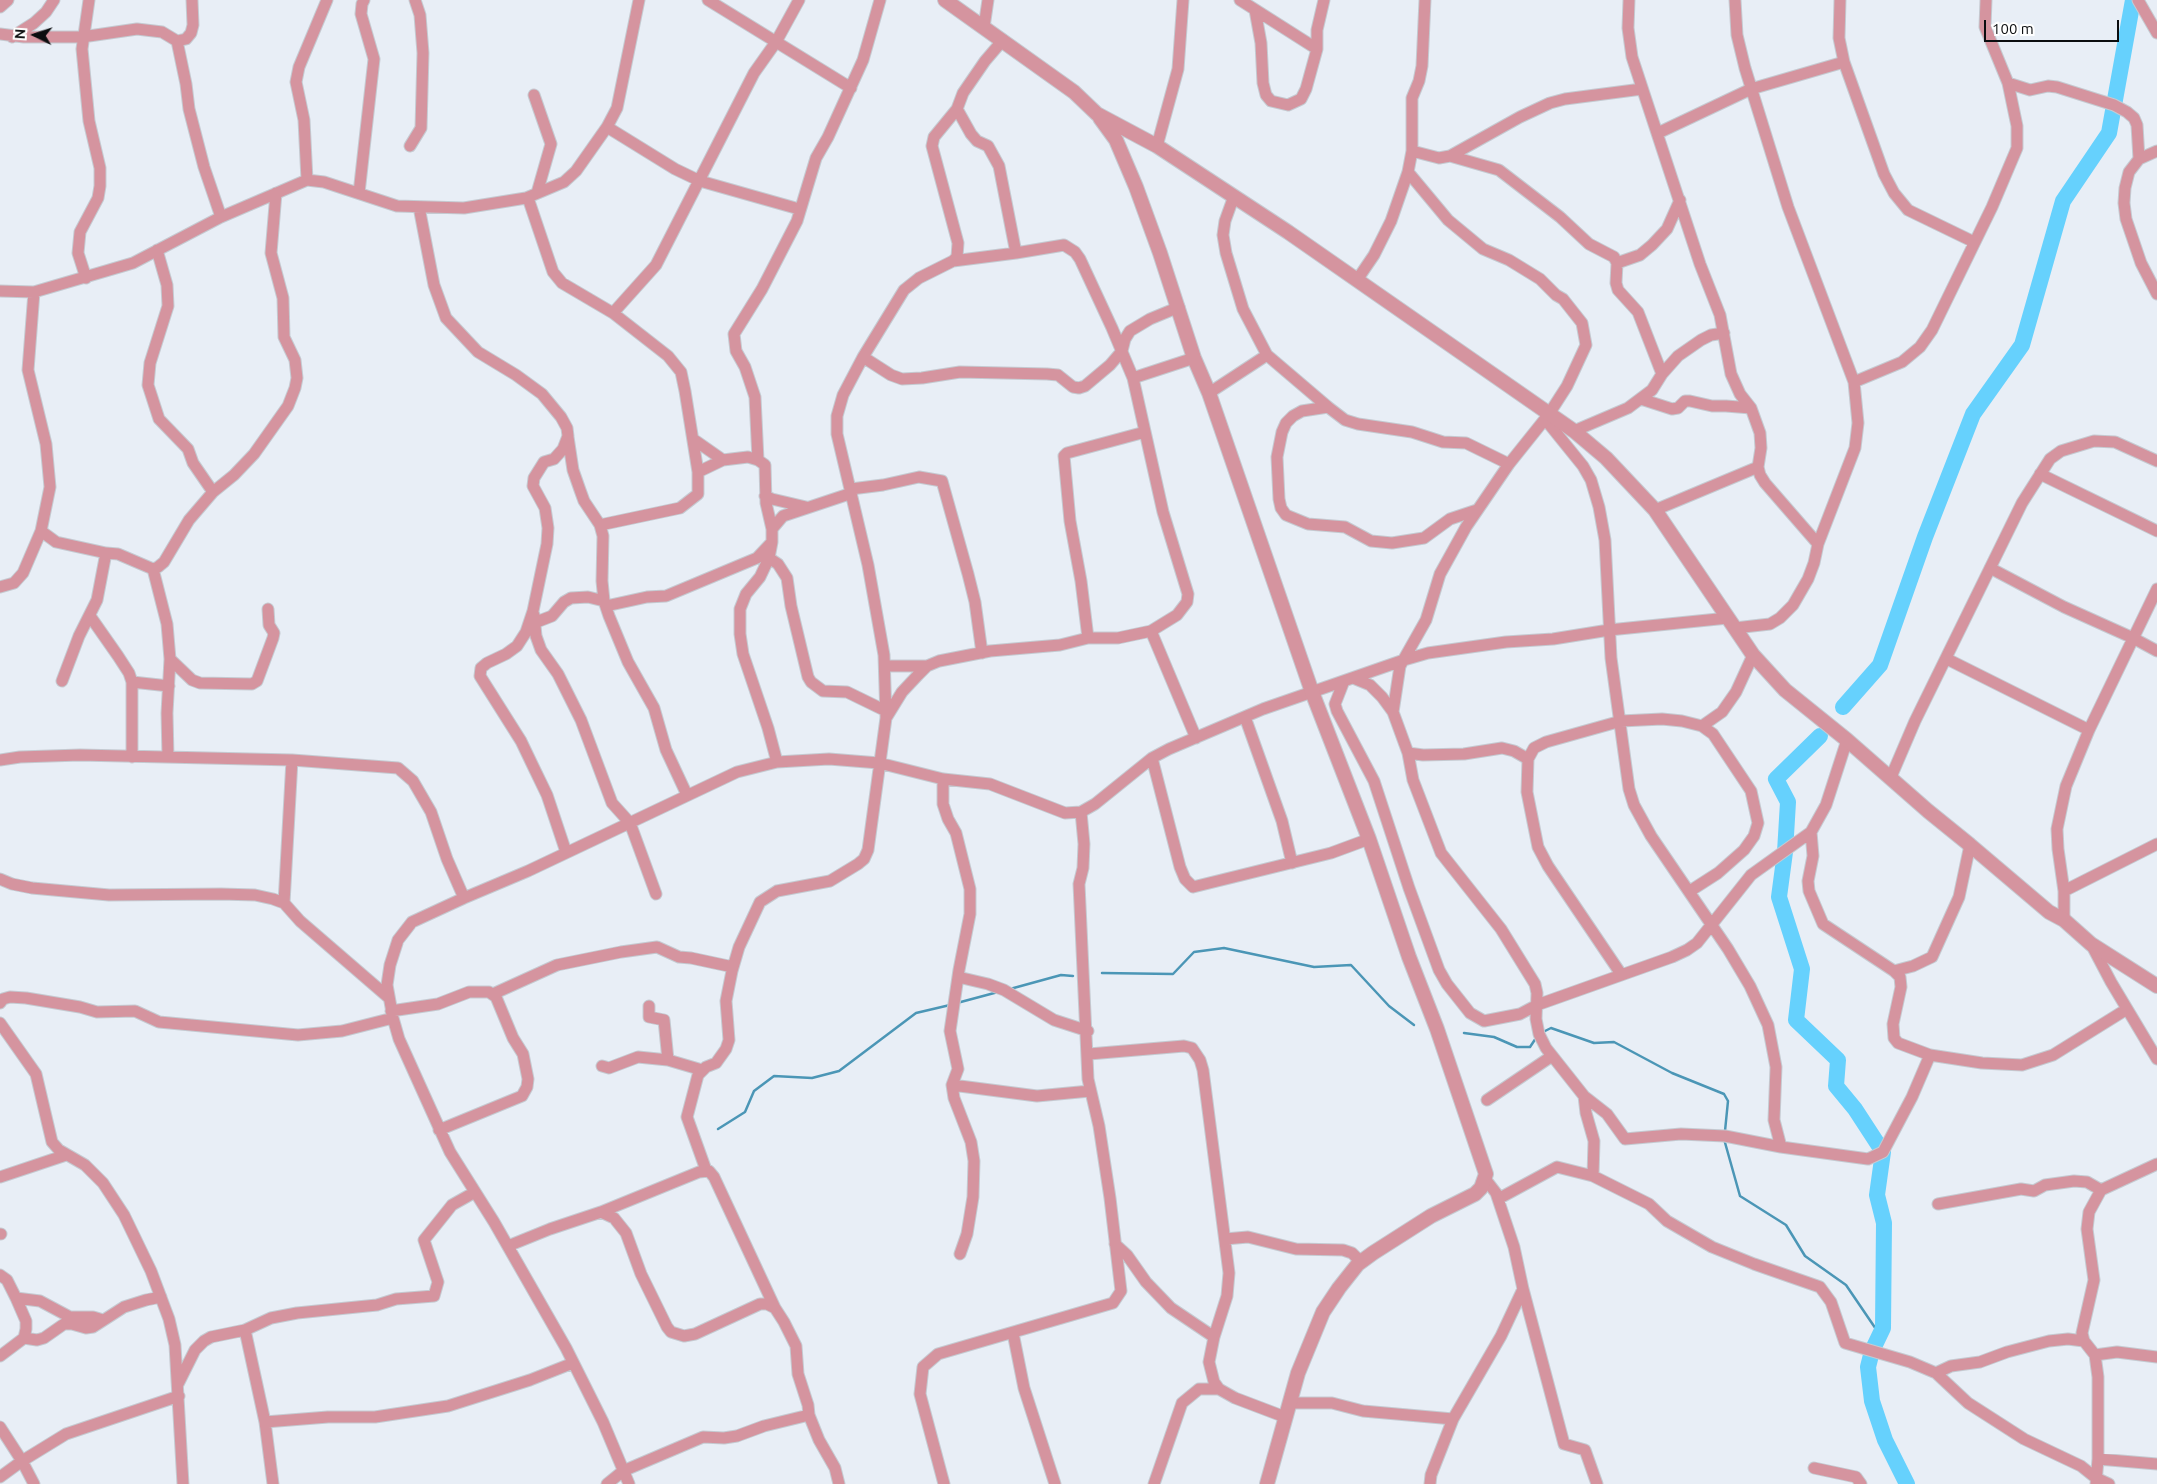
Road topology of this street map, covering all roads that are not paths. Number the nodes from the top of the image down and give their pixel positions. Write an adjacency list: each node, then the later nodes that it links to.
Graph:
1 (8, 0): 23 (street)
2 (54, 0): 28 (street)
3 (88, 0): 29 (street)
4 (192, 0): 31 (street)
5 (328, 0): 51 (street)
6 (364, 0): 54 (street)
7 (415, 0): 44 (street)
8 (640, 0): 42 (street)
9 (708, 0): 32 (street)
10 (799, 0): 32 (street)
11 (880, 0): 36 (street)
12 (945, 0): 25 (street)
13 (988, 0): 25 (street)
14 (1183, 0): 45 (street)
15 (1240, 0): 24 (street)
16 (1324, 0): 33 (street)
17 (1425, 0): 46 (street)
18 (1629, 0): 37 (street)
19 (1735, 0): 38 (street)
20 (1840, 0): 34 (street)
21 (1986, 0): 35 (street)
22 (2138, 0): 26 (street)
23 (0, 7)
24 (1255, 10): 33 (street); 33 (street)
25 (984, 27): 30 (street)
26 (2157, 33)
27 (0, 34): 28 (street)
28 (12, 37): 29 (street)
29 (82, 37): 31 (street); 66 (street)
30 (1003, 40): 40 (street); 41 (street)
31 (177, 41): 60 (street)
32 (776, 42): 36 (street); 52 (street)
33 (1317, 49)
34 (1844, 62): 38 (street); 61 (street)
35 (2008, 83): 49 (street); 61 (street)
36 (851, 88): 59 (street)
37 (1642, 89): 43 (street); 48 (street)
38 (1751, 89): 43 (street); 80 (street)
39 (534, 95): 55 (street)
40 (957, 109): 63 (street); 64 (street)
41 (1097, 114): 45 (street); 71 (street)
42 (607, 127): 52 (street); 55 (street)
43 (1658, 133): 57 (street)
44 (410, 146)
45 (1157, 146): 56 (street)
46 (1412, 151): 48 (street); 50 (street)
47 (2157, 151): 49 (street)
48 (1450, 156): 65 (street)
49 (2139, 159): 70 (street)
50 (1408, 172): 67 (street); 85 (street)
51 (307, 180): 53 (street); 54 (street)
52 (700, 181): 59 (street); 72 (street)
53 (276, 193): 60 (street); 100 (street)
54 (359, 194): 58 (street)
55 (532, 195): 58 (street); 72 (street)
56 (1234, 196): 67 (street); 75 (street)
57 (1680, 200): 65 (street); 73 (street)
58 (418, 207): 88 (street)
59 (800, 209): 92 (street)
60 (221, 217): 62 (street)
61 (1974, 242): 80 (street)
62 (157, 250): 66 (street); 100 (street)
63 (1016, 253): 64 (street); 74 (street)
64 (953, 261): 76 (street)
65 (1617, 263): 78 (street)
66 (86, 278): 69 (street)
67 (1357, 280): 85 (street)
68 (0, 291): 69 (street)
69 (34, 292): 107 (street)
70 (2157, 294)
71 (1179, 307): 74 (street); 77 (street)
72 (613, 313): 89 (street)
73 (1724, 333): 78 (street); 84 (street)
74 (1122, 351): 76 (street); 79 (street)
75 (1267, 355): 81 (street); 83 (street)
76 (863, 357): 99 (street)
77 (1194, 358): 79 (street); 81 (street)
78 (1662, 374): 82 (street)
79 (1133, 378): 87 (street)
80 (1854, 382): 110 (street)
81 (1209, 393): 139 (street)
82 (1641, 399): 84 (street); 86 (street)
83 (1328, 408): 95 (street); 103 (street)
84 (1750, 408): 96 (street)
85 (1547, 417): 86 (street); 95 (street); 124 (street)
86 (1574, 430): 104 (street)
87 (1145, 432): 123 (street); 125 (street)
88 (568, 436): 90 (street); 94 (street)
89 (693, 439): 91 (street); 97 (street)
90 (554, 459): 94 (street); 119 (street)
91 (724, 460): 92 (street); 97 (street)
92 (758, 460): 101 (street)
93 (2157, 461): 98 (street)
94 (572, 464): 105 (street)
95 (1509, 464): 103 (street)
96 (1758, 467): 104 (street); 110 (street)
97 (698, 472): 105 (street)
98 (2040, 474): 108 (street); 113 (street)
99 (852, 491): 102 (street); 128 (street); 133 (street)
100 (213, 492): 114 (street)
101 (765, 496): 102 (street); 106 (street)
102 (807, 507): 106 (street)
103 (1477, 510): 132 (street)
104 (1655, 510): 122 (street)
105 (600, 525): 117 (street)
106 (772, 529): 109 (street)
107 (41, 531): 111 (street); 115 (street)
108 (2157, 531)
109 (772, 542): 112 (street); 117 (street)
110 (1818, 544): 122 (street)
111 (106, 553): 114 (street); 120 (street)
112 (769, 558): 141 (street); 155 (street)
113 (1990, 568): 126 (street); 131 (street)
114 (153, 569): 130 (street)
115 (0, 587)
116 (2157, 589): 126 (street)
117 (605, 603): 121 (street); 159 (street)
118 (268, 610): 130 (street)
119 (533, 611): 121 (street); 166 (street)
120 (90, 616): 136 (street); 137 (street)
121 (534, 623): 161 (street)
122 (1731, 623): 124 (street); 129 (street)
123 (1151, 630): 125 (street); 146 (street)
124 (1609, 630): 132 (street); 143 (street)
125 (1088, 638): 128 (street)
126 (2133, 638): 127 (street); 145 (street)
127 (2157, 652)
128 (982, 653): 134 (street)
129 (1753, 654): 144 (street); 147 (street)
130 (170, 659): 138 (street)
131 (1947, 659): 145 (street); 157 (street)
132 (1404, 660): 135 (street); 140 (street)
133 (884, 666): 134 (street); 141 (street)
134 (928, 666): 141 (street)
135 (1349, 679): 139 (street); 140 (street); 185 (street)
136 (62, 681)
137 (132, 682): 138 (street); 149 (street)
138 (169, 686): 150 (street)
139 (1312, 692): 142 (street); 163 (street)
140 (1393, 712): 148 (street)
141 (886, 714): 156 (street)
142 (1245, 717): 146 (street); 167 (street)
143 (1621, 721): 144 (street); 152 (street); 169 (street)
144 (1702, 726): 169 (street)
145 (2089, 730): 170 (street)
146 (1196, 738): 151 (street)
147 (1848, 740): 157 (street); 162 (street)
148 (1408, 753): 152 (street); 185 (street)
149 (132, 757): 150 (street); 153 (street)
150 (168, 758): 154 (street)
151 (1152, 758): 160 (street); 167 (street)
152 (1528, 759): 179 (street)
153 (0, 760)
154 (292, 760): 172 (street); 173 (street)
155 (777, 762): 156 (street); 159 (street)
156 (879, 763): 158 (street); 177 (street)
157 (1891, 777): 165 (street)
158 (943, 779): 160 (street); 180 (street)
159 (687, 795): 161 (street)
160 (1081, 812): 190 (street)
161 (630, 823): 166 (street); 171 (street)
162 (1811, 832): 175 (street); 178 (street)
163 (1368, 839): 167 (street); 209 (street)
164 (2157, 844): 170 (street)
165 (1970, 845): 174 (street); 178 (street)
166 (566, 852): 172 (street)
167 (1292, 863)
168 (0, 879): 173 (street)
169 (1690, 891): 175 (street)
170 (2064, 891): 174 (street)
171 (656, 894)
172 (464, 898): 183 (street)
173 (284, 904): 183 (street)
174 (2064, 920): 176 (street)
175 (1712, 924): 179 (street); 203 (street)
176 (2092, 944): 181 (street); 187 (street)
177 (733, 967): 182 (street); 197 (street)
178 (1894, 971): 192 (street)
179 (1622, 974): 185 (street)
180 (958, 976): 190 (street); 198 (street)
181 (2157, 986)
182 (493, 994): 188 (street); 202 (street)
183 (388, 997): 188 (street)
184 (0, 1003): 188 (street)
185 (1537, 1005): 193 (street)
186 (649, 1006): 195 (street)
187 (2127, 1010): 192 (street); 194 (street)
188 (392, 1014): 202 (street)
189 (0, 1023): 204 (street)
190 (1088, 1031): 191 (street)
191 (1089, 1054): 199 (street); 215 (street)
192 (1930, 1055): 203 (street)
193 (1552, 1056): 200 (street); 201 (street)
194 (2157, 1059)
195 (668, 1060): 196 (street); 197 (street)
196 (602, 1066)
197 (702, 1070): 206 (street)
198 (952, 1085): 199 (street); 218 (street)
199 (1090, 1091): 216 (street)
200 (1584, 1096): 203 (street); 207 (street)
201 (1487, 1100)
202 (439, 1130): 211 (street)
203 (1781, 1146)
204 (66, 1155): 208 (street); 222 (street)
205 (2157, 1164): 210 (street)
206 (706, 1170): 214 (street); 224 (street)
207 (1593, 1176): 212 (street); 235 (street)
208 (0, 1177)
209 (1486, 1180): 212 (street); 219 (street)
210 (2101, 1190): 213 (street); 230 (street)
211 (475, 1192): 217 (street); 226 (street)
212 (1498, 1199): 221 (street)
213 (1938, 1204)
214 (602, 1212): 217 (street); 224 (street)
215 (1225, 1239): 219 (street); 228 (street)
216 (1116, 1244): 227 (street); 228 (street)
217 (508, 1246): 234 (street)
218 (960, 1254)
219 (1361, 1262): 239 (street)
220 (0, 1275): 223 (street)
221 (1523, 1289): 242 (street); 263 (street)
222 (161, 1297): 225 (street); 236 (street)
223 (16, 1298): 225 (street); 229 (street)
224 (775, 1308): 240 (street)
225 (103, 1320): 229 (street)
226 (245, 1330): 236 (street); 243 (street)
227 (1013, 1333): 258 (street); 259 (street)
228 (1214, 1337): 237 (street)
229 (24, 1338): 232 (street)
230 (2084, 1341): 231 (street); 235 (street)
231 (2095, 1355): 233 (street); 245 (street)
232 (0, 1356)
233 (2157, 1357)
234 (573, 1363): 243 (street); 249 (street)
235 (1936, 1373): 251 (street)
236 (178, 1384): 238 (street)
237 (1219, 1389): 241 (street); 260 (street)
238 (179, 1396): 246 (street); 253 (street)
239 (1290, 1402): 241 (street); 242 (street)
240 (809, 1416): 249 (street); 257 (street)
241 (1284, 1417): 261 (street)
242 (1453, 1419): 262 (street)
243 (266, 1422): 254 (street)
244 (0, 1427): 246 (street)
245 (2098, 1459): 247 (street); 251 (street)
246 (22, 1461): 250 (street); 252 (street)
247 (2157, 1464)
248 (1814, 1468): 264 (street)
249 (623, 1471): 255 (street); 256 (street)
250 (0, 1477)
251 (2096, 1481): 265 (street)
252 (34, 1484)
253 (183, 1484)
254 (273, 1484)
255 (607, 1484)
256 (629, 1484)
257 (839, 1484)
258 (944, 1484)
259 (1054, 1484)
260 (1154, 1484)
261 (1267, 1484)
262 (1430, 1484)
263 (1597, 1484)
264 (1861, 1484)
265 (2109, 1484)

